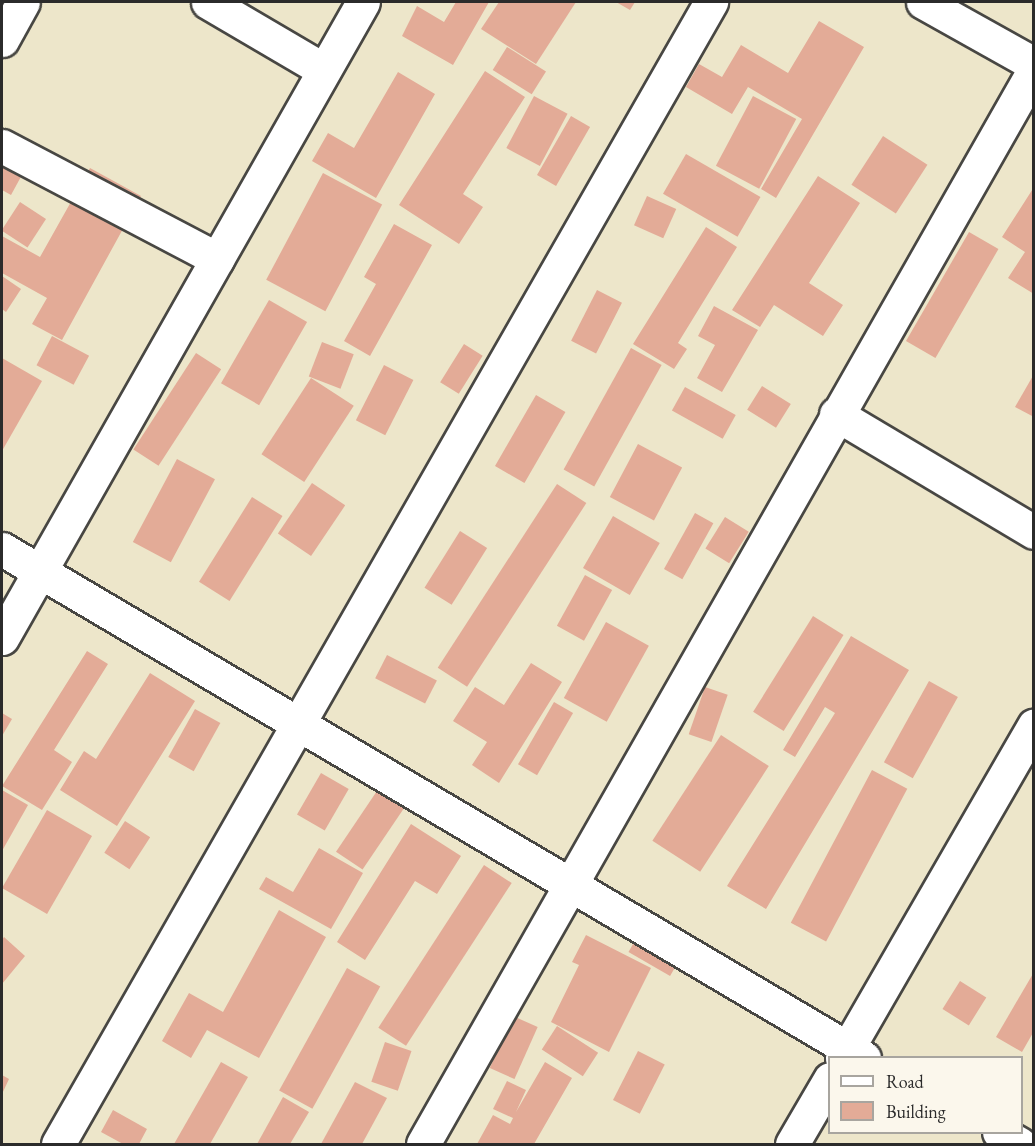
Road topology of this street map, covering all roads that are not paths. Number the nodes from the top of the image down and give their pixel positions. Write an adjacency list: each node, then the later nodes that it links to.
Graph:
1 (23, 2): 6 (street)
2 (208, 2): 8 (street)
3 (363, 2): 8 (street)
4 (711, 2): 18 (street)
5 (922, 2): 7 (street)
6 (2, 40)
7 (1034, 64)
8 (324, 70): 11 (street)
9 (1034, 70): 12 (street)
10 (2, 146): 11 (street)
11 (218, 260): 15 (street)
12 (836, 414): 13 (street); 19 (street)
13 (1034, 532)
14 (2, 549): 15 (street)
15 (40, 571): 16 (street); 18 (street)
16 (2, 638)
17 (1034, 725): 20 (street)
18 (300, 729): 19 (street); 23 (street)
19 (573, 882): 20 (street); 24 (street)
20 (851, 1054)
21 (828, 1082): 25 (street)
22 (1002, 1134): 26 (street)
23 (58, 1144)
24 (423, 1144)
25 (792, 1144)
26 (1020, 1144)

